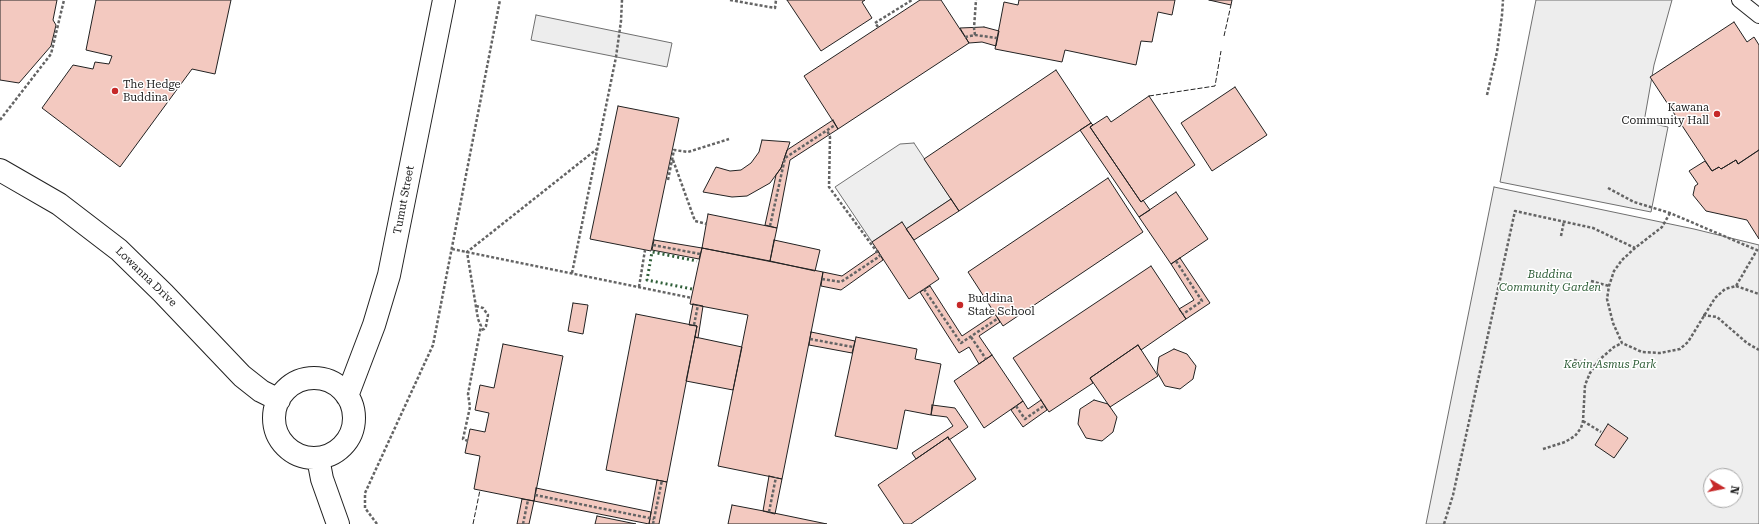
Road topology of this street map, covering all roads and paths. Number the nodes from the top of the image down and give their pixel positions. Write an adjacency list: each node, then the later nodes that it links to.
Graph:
1 (64, 0): 17 (path)
2 (444, 0): 63 (street, Tumut Street)
3 (500, 0): 33 (path)
4 (622, 0): 21 (path)
5 (730, 0): 6 (path)
6 (776, 0)
7 (912, 0): 12 (path)
8 (976, 0): 13 (path)
9 (1503, 0): 16 (path)
10 (1740, 0): 11 (lane)
11 (1759, 16)
12 (878, 27)
13 (975, 35): 14 (path); 15 (path)
14 (965, 37)
15 (997, 38)
16 (1487, 95)
17 (0, 120)
18 (835, 125): 19 (path)
19 (827, 130): 29 (path); 40 (path)
20 (728, 139): 22 (path)
21 (597, 149): 36 (path); 39 (path)
22 (672, 159): 24 (path); 28 (path)
23 (0, 170): 64 (street, Lowanna Drive)
24 (668, 180)
25 (1608, 188): 26 (path)
26 (1670, 213): 32 (path); 35 (path)
27 (1564, 221): 30 (path); 32 (path); 82 (path)
28 (707, 224)
29 (770, 226)
30 (1561, 236)
31 (653, 245): 37 (path)
32 (1635, 248): 42 (path)
33 (452, 249): 36 (path); 79 (path)
34 (645, 250): 44 (path)
35 (1758, 250): 43 (path)
36 (467, 252): 39 (path); 49 (path)
37 (700, 254)
38 (1176, 261): 50 (path)
39 (572, 273): 44 (path)
40 (822, 279)
41 (1591, 281): 42 (path)
42 (1609, 286): 57 (path)
43 (1736, 286): 46 (path); 51 (path)
44 (639, 287): 47 (path)
45 (924, 289): 55 (path)
46 (1759, 294)
47 (692, 298)
48 (698, 305): 53 (path)
49 (476, 306): 54 (path); 54 (path)
50 (1183, 314)
51 (1704, 315): 57 (path); 59 (path)
52 (997, 319): 55 (path)
53 (694, 325)
54 (481, 330): 69 (path)
55 (971, 337): 60 (path)
56 (810, 339): 58 (path)
57 (1622, 343): 62 (path)
58 (853, 347)
59 (1759, 350)
60 (986, 360)
61 (1574, 360): 62 (path)
62 (1595, 366): 67 (path)
63 (347, 396): 64 (street); 71 (street)
64 (279, 400): 71 (street)
65 (1044, 405): 66 (path)
66 (1016, 406)
67 (1583, 422): 68 (path); 70 (path)
68 (1601, 432)
69 (468, 441)
70 (1544, 449)
71 (318, 458): 78 (street)
72 (776, 477): 76 (path)
73 (662, 480): 77 (path)
74 (535, 495): 77 (path)
75 (528, 500): 80 (path)
76 (769, 512)
77 (654, 519): 81 (path)
78 (338, 524)
79 (377, 524)
80 (523, 524)
81 (653, 524)
82 (1444, 524)

